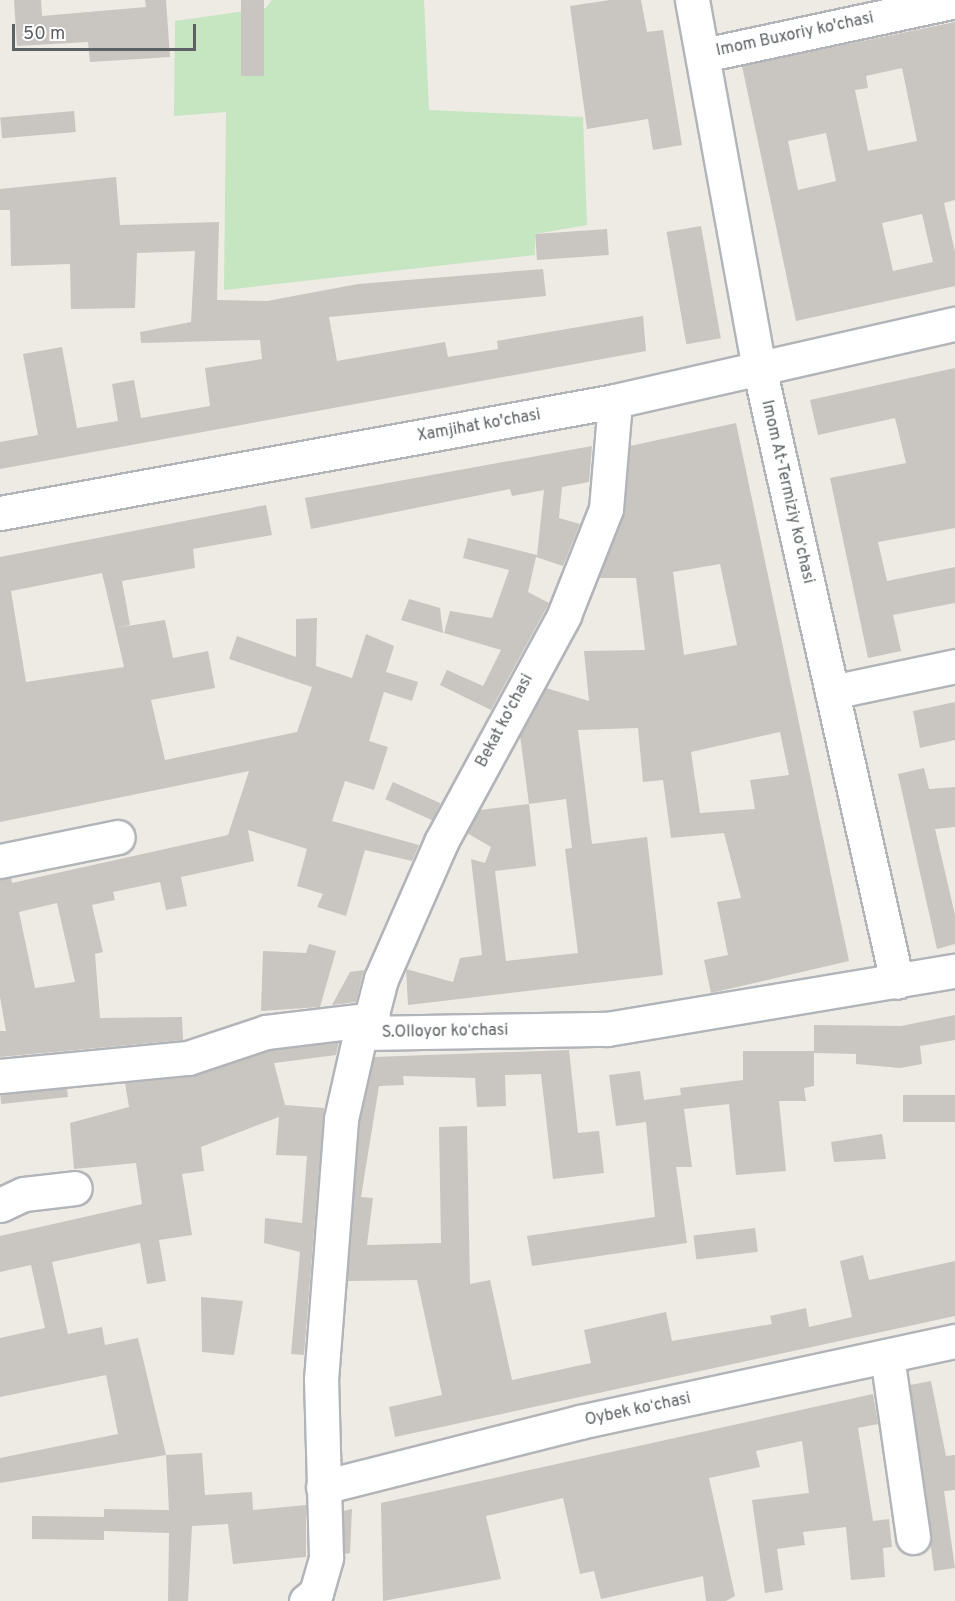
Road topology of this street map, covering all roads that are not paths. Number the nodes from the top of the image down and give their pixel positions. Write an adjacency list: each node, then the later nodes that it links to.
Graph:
1 (692, 0): 3 (street, Imom At-Termiziy koʻchasi)
2 (955, 1): 3 (street, Imom Buxoriy ko'chasi)
3 (704, 55): 5 (street, Imom At-Termiziy koʻchasi)
4 (955, 324): 5 (street, Xamjihat ko'chasi)
5 (759, 367): 6 (street, Xamjihat ko'chasi); 9 (street, Imom At-Termiziy koʻchasi)
6 (615, 401): 7 (street, Xamjihat ko'chasi); 14 (street, Bekat ko'chasi)
7 (0, 513)
8 (955, 666): 9 (street)
9 (832, 692): 13 (street, Imom At-Termiziy koʻchasi)
10 (118, 837): 11 (street)
11 (0, 861)
12 (955, 971): 13 (street, S.Olloyor koʻchasi)
13 (897, 982): 14 (street, S.Olloyor koʻchasi)
14 (370, 1026): 15 (street); 20 (street, S.Olloyor koʻchasi)
15 (0, 1076)
16 (75, 1188): 17 (street)
17 (0, 1205)
18 (955, 1341): 19 (street, Oybek koʻchasi)
19 (887, 1356): 20 (street, Oybek koʻchasi); 21 (street)
20 (323, 1487): 22 (street, S.Olloyor koʻchasi)
21 (913, 1537)
22 (313, 1598)

